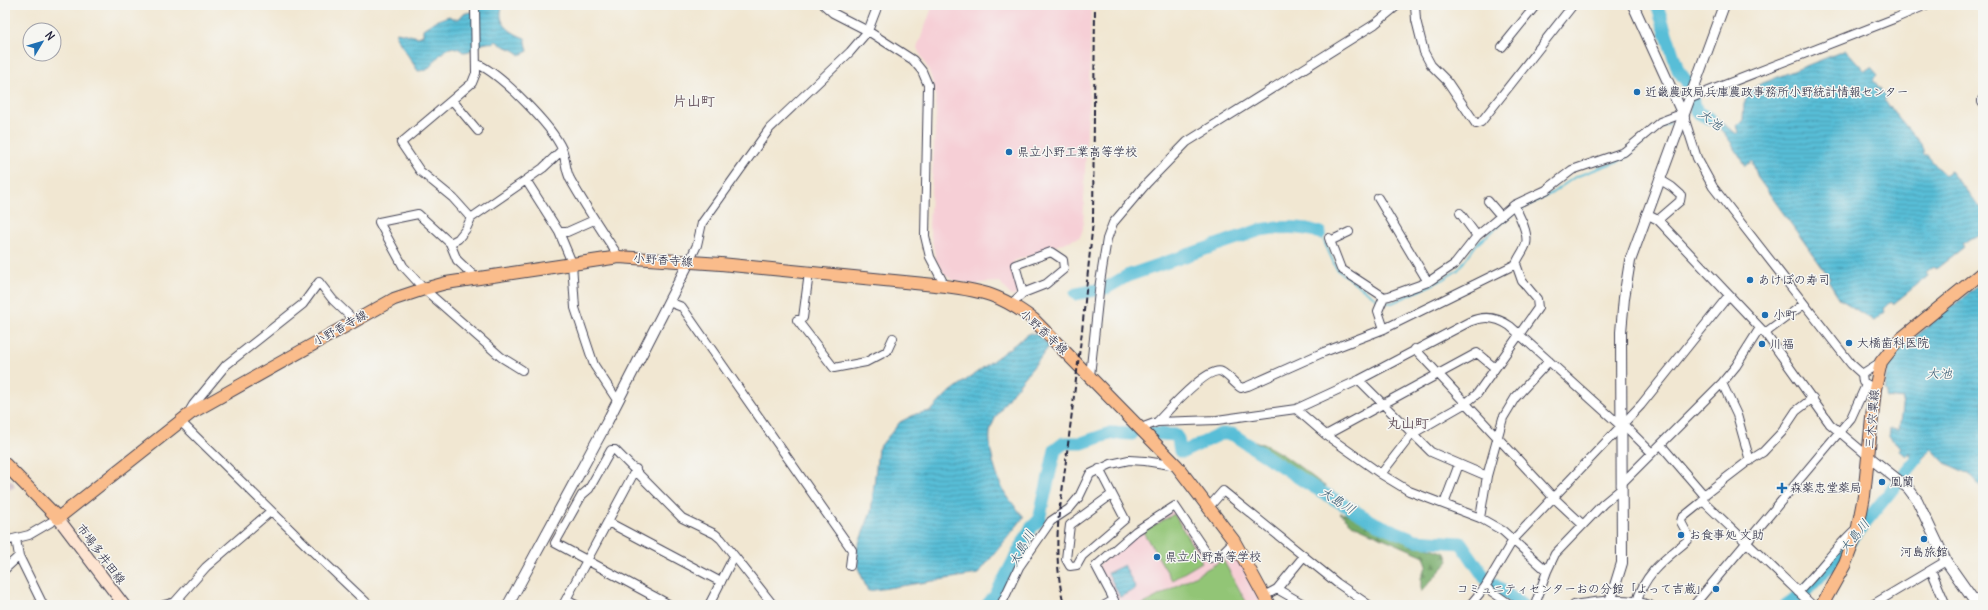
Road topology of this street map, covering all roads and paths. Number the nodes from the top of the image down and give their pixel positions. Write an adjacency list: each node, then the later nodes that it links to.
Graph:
1 (824, 5): 11 (street)
2 (878, 5): 11 (street)
3 (1398, 5): 62 (street)
4 (1415, 5): 6 (street)
5 (1536, 5): 12 (street)
6 (1573, 5)
7 (1633, 5): 16 (street)
8 (1724, 5): 14 (street)
9 (1926, 5): 14 (street)
10 (474, 7): 13 (street)
11 (868, 31): 35 (street); 42 (street)
12 (1502, 47)
13 (476, 60): 15 (street); 18 (street)
14 (1691, 98): 16 (street)
15 (452, 100): 17 (street); 27 (street)
16 (1684, 117): 19 (street); 23 (street); 49 (street)
17 (478, 131)
18 (562, 150): 20 (street); 28 (street)
19 (1659, 179): 25 (street); 29 (street)
20 (526, 180): 27 (street); 30 (street)
21 (1378, 198): 41 (street)
22 (1488, 201): 26 (street)
23 (1516, 209): 26 (street); 37 (street)
24 (1460, 213): 32 (street)
25 (1646, 214): 29 (street); 74 (street)
26 (1500, 215): 32 (street)
27 (471, 218): 33 (street)
28 (594, 220): 30 (street); 34 (street)
29 (1658, 220): 45 (street)
30 (558, 232): 36 (street)
31 (1350, 232): 46 (street)
32 (1477, 236): 41 (street)
33 (450, 243): 40 (street); 43 (street)
34 (619, 257): 35 (main road, 小野香寺線); 36 (main road, 小野香寺線)
35 (689, 262): 39 (main road, 小野香寺線); 47 (street)
36 (572, 263): 40 (main road, 小野香寺線); 67 (street)
37 (1516, 264): 51 (street); 53 (street)
38 (1983, 272): 57 (main road, 三木宍粟線)
39 (809, 273): 42 (main road, 小野香寺線); 54 (street)
40 (476, 278): 43 (main road, 小野香寺線)
41 (1428, 282): 46 (street)
42 (945, 286): 48 (main road, 小野香寺線)
43 (424, 289): 50 (main road, 小野香寺線); 59 (street)
44 (1023, 293): 44 (street); 48 (street)
45 (1729, 295): 52 (street); 74 (street)
46 (1383, 300): 51 (street)
47 (669, 302): 67 (street); 113 (street)
48 (1012, 303): 62 (main road, 小野香寺線)
49 (1804, 304): 52 (street); 61 (street)
50 (354, 320): 71 (main road, 小野香寺線); 71 (street)
51 (1384, 329): 73 (street)
52 (1763, 330): 64 (street); 66 (street)
53 (1520, 334): 55 (street); 56 (street); 58 (street)
54 (893, 338)
55 (1415, 349): 60 (street); 63 (street)
56 (1549, 361): 74 (street); 79 (street)
57 (1881, 362): 61 (street); 65 (main road, 三木宍粟線)
58 (1495, 368): 60 (street); 68 (street)
59 (522, 370)
60 (1438, 373): 68 (street); 69 (street)
61 (1862, 374): 65 (street)
62 (1090, 376): 75 (main road, 小野香寺線)
63 (1359, 380): 69 (street); 70 (street)
64 (1722, 383): 80 (street); 83 (street)
65 (1870, 387): 76 (street); 82 (main road, 三木宍粟線)
66 (1813, 398): 76 (street); 83 (street)
67 (617, 400): 131 (street)
68 (1466, 403): 78 (street); 79 (street)
69 (1382, 404): 77 (street); 78 (street)
70 (1296, 409): 73 (street); 77 (street)
71 (191, 413): 72 (main road, 小野香寺線)
72 (180, 421): 97 (street); 98 (main road, 小野香寺線)
73 (1157, 422): 75 (street)
74 (1622, 425): 81 (street); 91 (street); 93 (street)
75 (1142, 428): 86 (main road, 小野香寺線)
76 (1840, 433): 82 (street); 107 (street)
77 (1326, 434): 89 (street)
78 (1412, 434): 85 (street); 89 (street)
79 (1498, 437): 90 (street); 93 (street)
80 (1661, 445): 81 (street); 94 (street)
81 (1652, 453): 91 (street)
82 (1869, 457): 102 (main road, 三木宍粟線); 112 (street)
83 (1750, 461): 94 (street)
84 (5, 464): 98 (main road)
85 (1459, 464): 90 (street); 95 (street)
86 (1177, 466): 88 (street); 96 (main road, 小野香寺線)
87 (636, 469): 100 (street); 110 (street); 111 (street)
88 (1099, 469): 92 (street); 126 (street)
89 (1381, 474): 95 (street)
90 (1487, 476): 99 (street)
91 (1621, 486): 101 (street); 125 (street)
92 (1111, 495): 92 (street)
93 (1553, 497): 101 (street); 104 (street)
94 (1703, 498): 107 (street); 122 (street)
95 (1444, 504): 99 (street)
96 (1209, 507): 106 (main road, 小野香寺線); 109 (street)
97 (271, 511): 129 (street); 130 (street)
98 (58, 518): 103 (street); 128 (main road, 市場多井田線)
99 (1480, 518): 104 (street)
100 (608, 522): 111 (street); 117 (street)
101 (1583, 525): 116 (street)
102 (1858, 527): 120 (street); 146 (main road, 三木宍粟線)
103 (16, 540): 105 (street); 108 (street)
104 (1513, 540): 116 (street); 118 (street)
105 (5, 541)
106 (1234, 541): 121 (main road, 小野香寺線); 136 (street)
107 (1746, 543): 120 (street); 144 (street)
108 (19, 556): 114 (street); 127 (street)
109 (1304, 556): 119 (street); 138 (street)
110 (736, 558): 117 (street); 135 (street)
111 (587, 561): 124 (street); 133 (street)
112 (1946, 561): 115 (street); 149 (street)
113 (850, 566)
114 (5, 569)
115 (1931, 570): 147 (street); 148 (street)
116 (1547, 571): 141 (street)
117 (721, 582): 134 (street)
118 (1484, 586): 139 (street); 140 (street)
119 (1277, 589): 121 (street); 137 (street)
120 (1798, 592): 145 (street)
121 (1267, 601)
122 (1637, 601): 125 (street); 143 (street)
123 (1983, 601): 149 (street)
124 (564, 602): 132 (street)
125 (1610, 602): 142 (street)
126 (1004, 604)
127 (43, 605)
128 (124, 605)
129 (164, 605)
130 (369, 605)
131 (508, 605)
132 (576, 605)
133 (670, 605)
134 (709, 605)
135 (773, 605)
136 (1105, 605)
137 (1305, 605)
138 (1370, 605)
139 (1470, 605)
140 (1511, 605)
141 (1535, 605)
142 (1574, 605)
143 (1650, 605)
144 (1694, 605)
145 (1812, 605)
146 (1822, 605)
147 (1872, 605)
148 (1946, 605)
149 (1978, 605)

